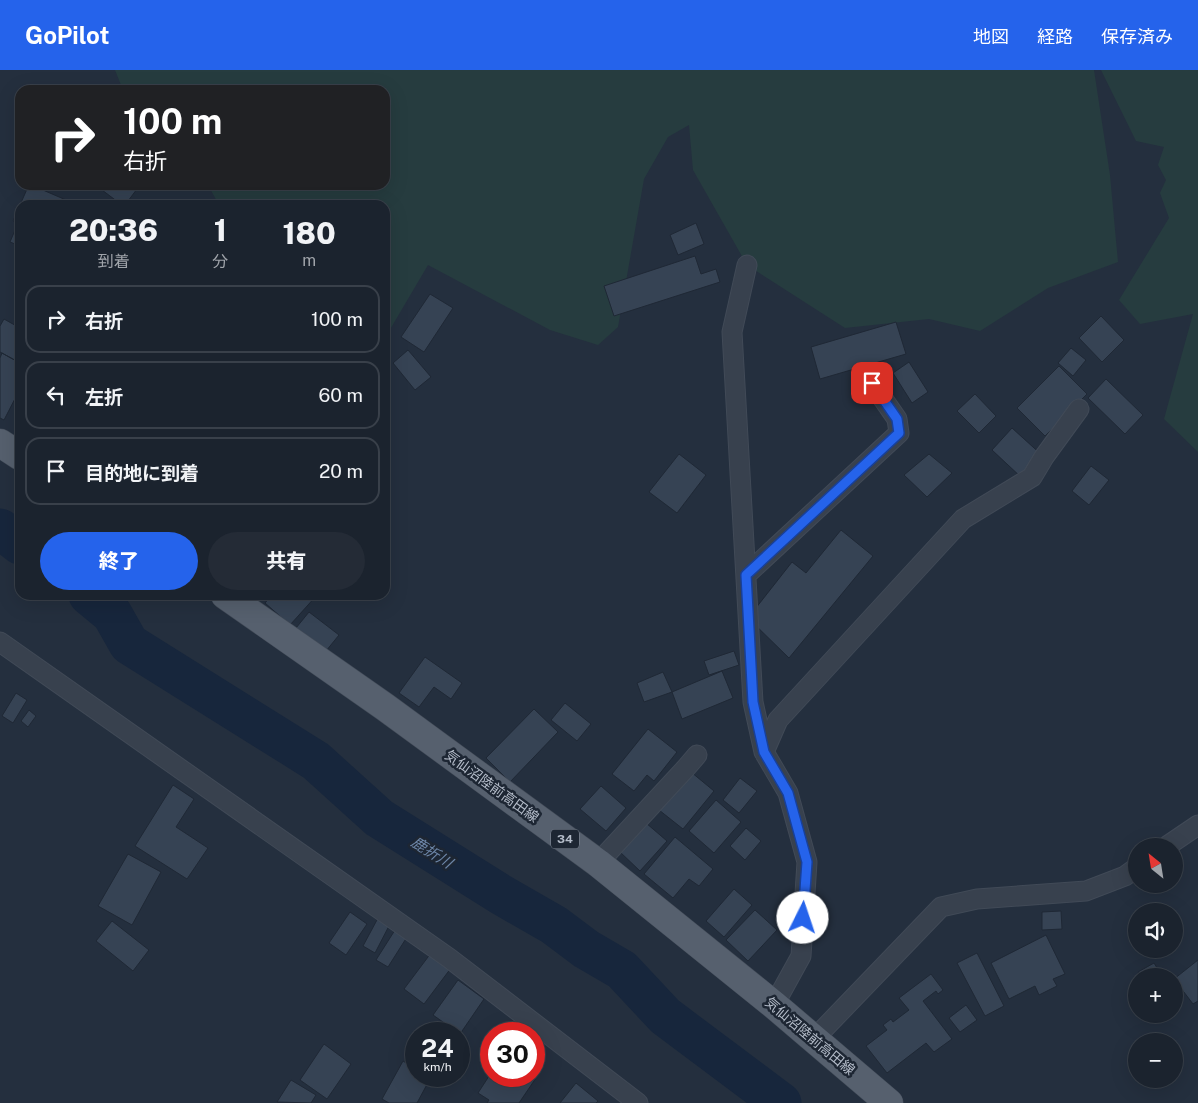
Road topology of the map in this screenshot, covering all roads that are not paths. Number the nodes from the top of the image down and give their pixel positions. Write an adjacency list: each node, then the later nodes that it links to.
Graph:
1 (746, 265): 6 (street)
2 (872, 383): 6 (street)
3 (1079, 409): 9 (street)
4 (0, 443): 5 (main road)
5 (15, 453)
6 (746, 575): 9 (street)
7 (232, 600): 13 (main road, 気仙沼陸前高田線 / 34)
8 (0, 642): 17 (street)
9 (764, 752): 15 (street)
10 (697, 755): 13 (street)
11 (1198, 825): 12 (street)
12 (1179, 838)
13 (598, 863): 15 (main road, 気仙沼陸前高田線 / 34)
14 (1128, 874): 16 (street)
15 (774, 1006): 16 (main road, 気仙沼陸前高田線 / 34)
16 (814, 1039): 18 (main road, 気仙沼陸前高田線 / 34)
17 (638, 1103)
18 (890, 1103)

